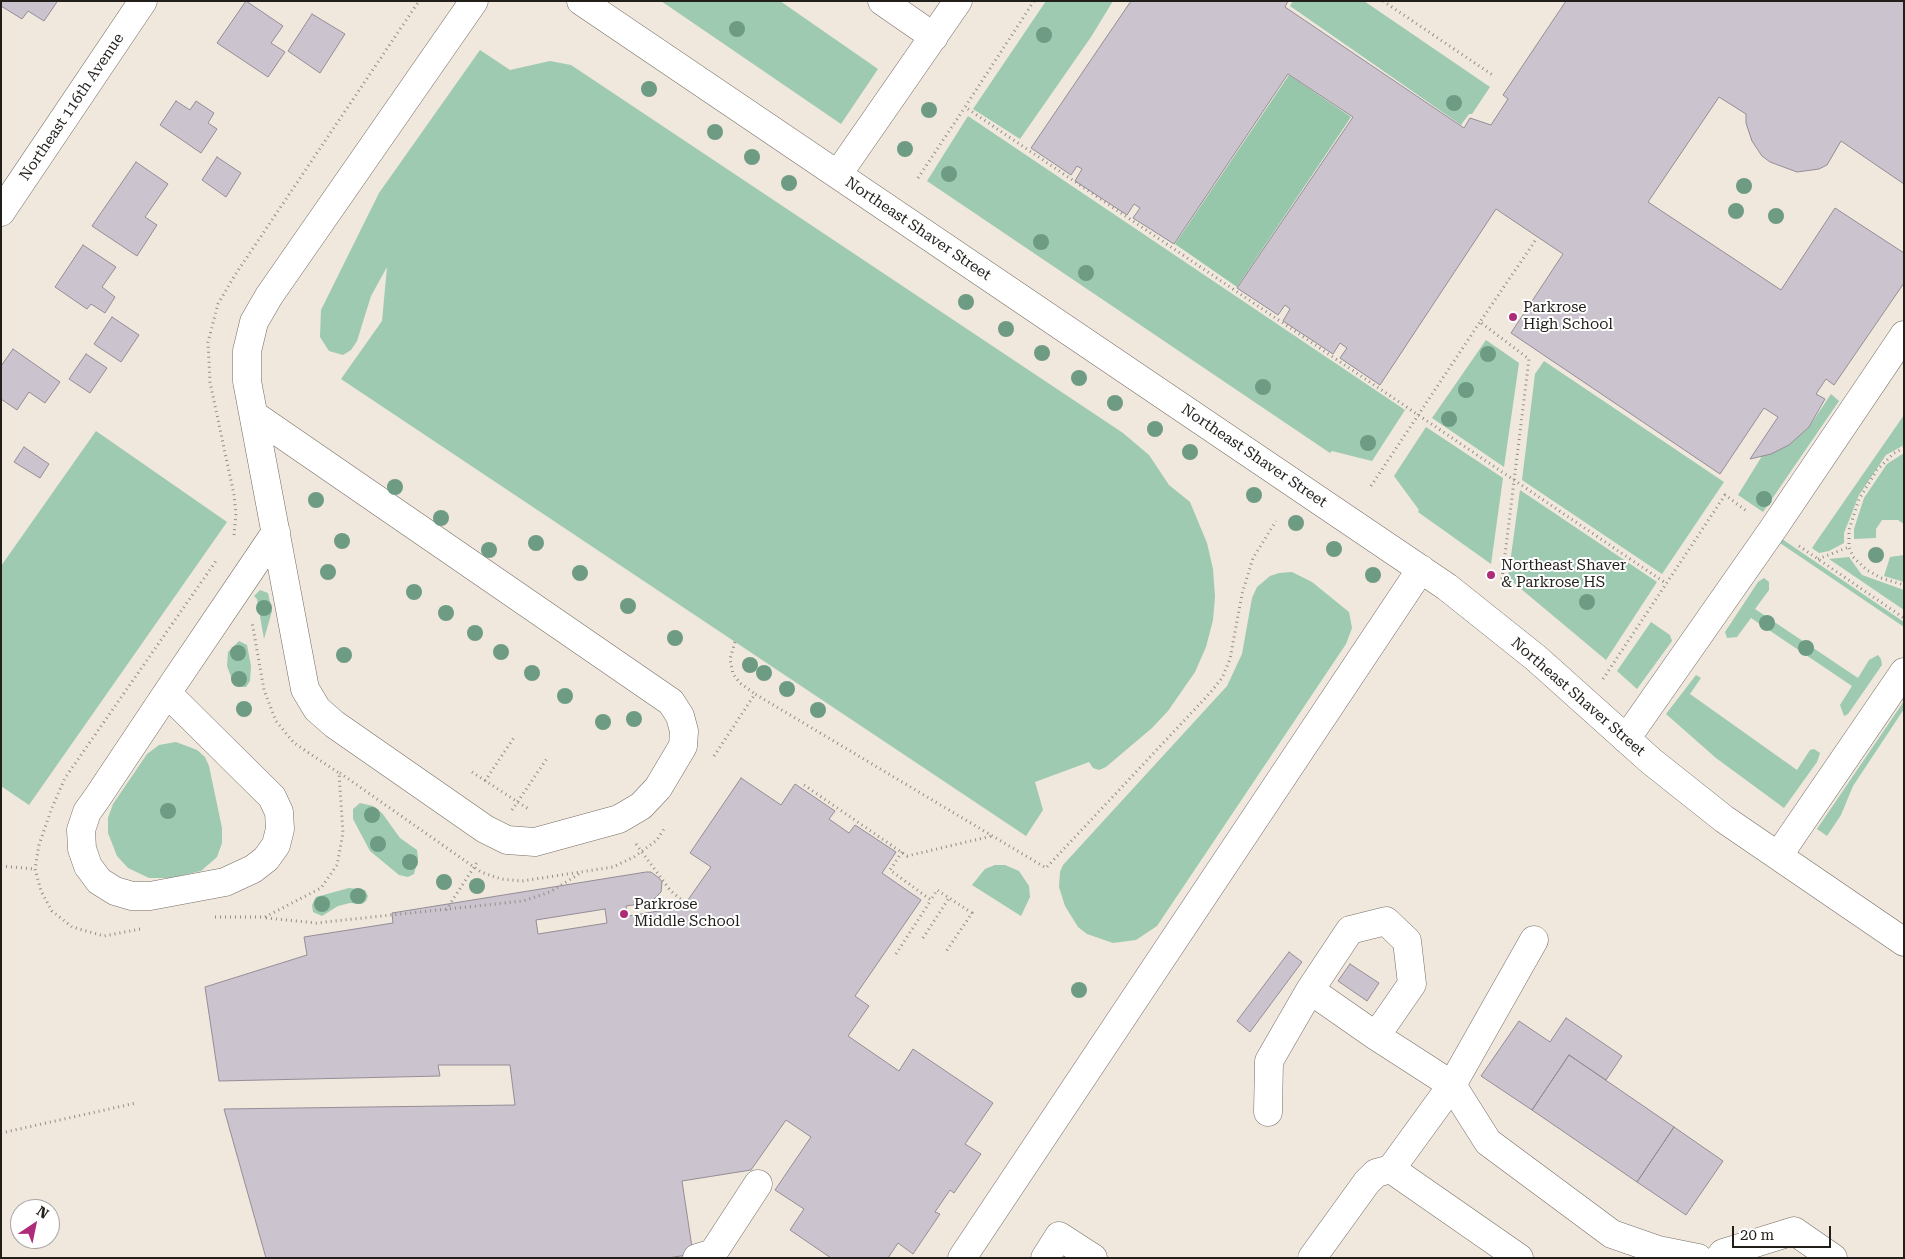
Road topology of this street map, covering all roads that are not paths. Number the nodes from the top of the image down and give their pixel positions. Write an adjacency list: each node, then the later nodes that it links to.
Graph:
1 (143, 1): 8 (street, Northeast 116th Avenue)
2 (474, 1): 10 (street)
3 (581, 1): 7 (street, Northeast Shaver Street)
4 (882, 1): 6 (street)
5 (958, 1): 6 (street)
6 (934, 37): 7 (street)
7 (838, 174): 12 (street, Northeast Shaver Street)
8 (1, 212)
9 (1904, 335): 15 (street)
10 (254, 416): 11 (street); 11 (street)
11 (276, 532): 14 (street)
12 (1421, 569): 15 (street, Northeast Shaver Street); 27 (street)
13 (1904, 672): 16 (street)
14 (167, 693): 14 (street)
15 (1626, 739): 16 (street, Northeast Shaver Street)
16 (1778, 856): 18 (street, Northeast Shaver Street)
17 (1534, 940): 21 (street)
18 (1904, 942)
19 (1310, 990): 20 (street); 20 (street); 22 (street)
20 (1376, 1036): 21 (street)
21 (1452, 1085): 23 (street); 26 (street)
22 (1268, 1112)
23 (1391, 1169): 30 (street); 31 (street)
24 (758, 1184): 25 (street)
25 (710, 1256)
26 (1717, 1257): 32 (street)
27 (962, 1258)
28 (1045, 1258): 29 (street)
29 (1093, 1258)
30 (1312, 1258)
31 (1519, 1258)
32 (1833, 1258)

